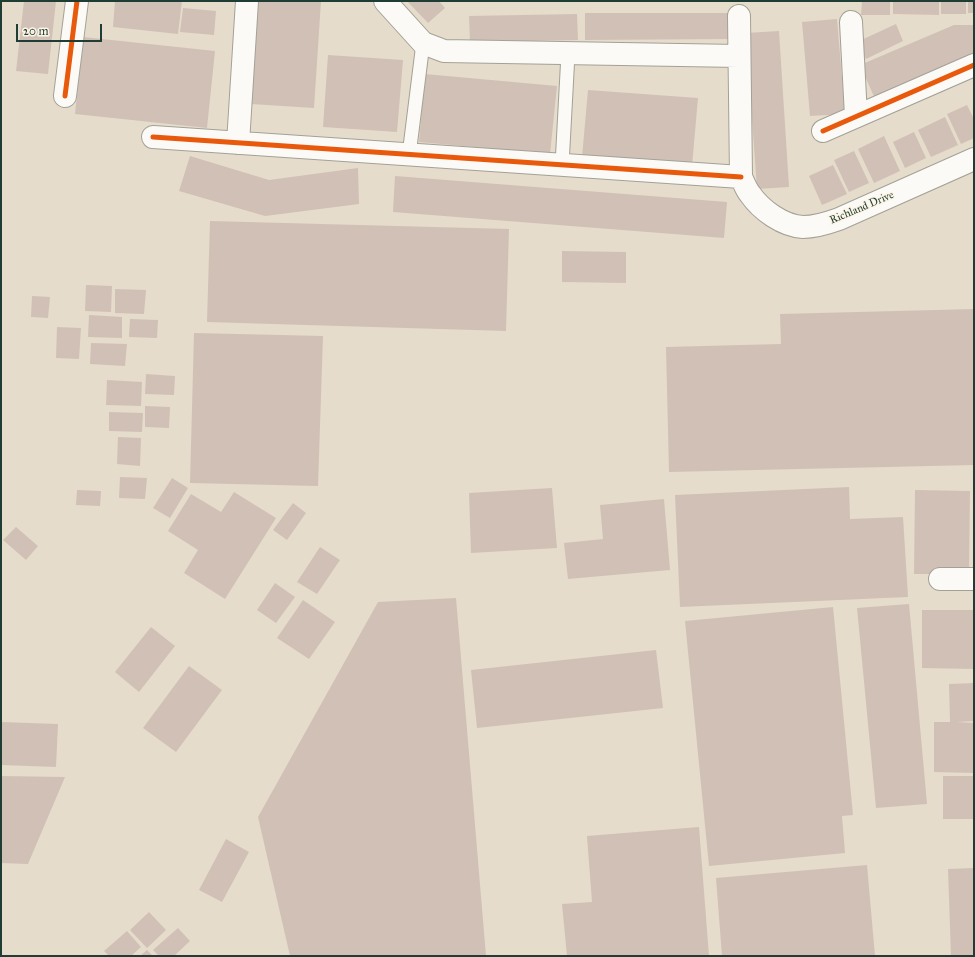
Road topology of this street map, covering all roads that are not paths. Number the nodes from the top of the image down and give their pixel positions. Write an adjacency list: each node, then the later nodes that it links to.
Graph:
1 (77, 1): 10 (street)
2 (247, 1): 14 (street)
3 (385, 1): 6 (street)
4 (739, 16): 8 (street)
5 (850, 22): 11 (street)
6 (423, 43): 7 (street); 15 (lane)
7 (568, 54): 8 (street); 17 (lane)
8 (739, 56): 18 (street)
9 (974, 65): 11 (street)
10 (66, 96)
11 (856, 116): 12 (street)
12 (822, 131)
13 (153, 137): 14 (street)
14 (238, 143): 15 (street)
15 (409, 155): 17 (street)
16 (974, 159): 18 (street, Richland Drive)
17 (562, 165): 18 (street)
18 (741, 177)
19 (974, 578): 20 (street)
20 (940, 579)

